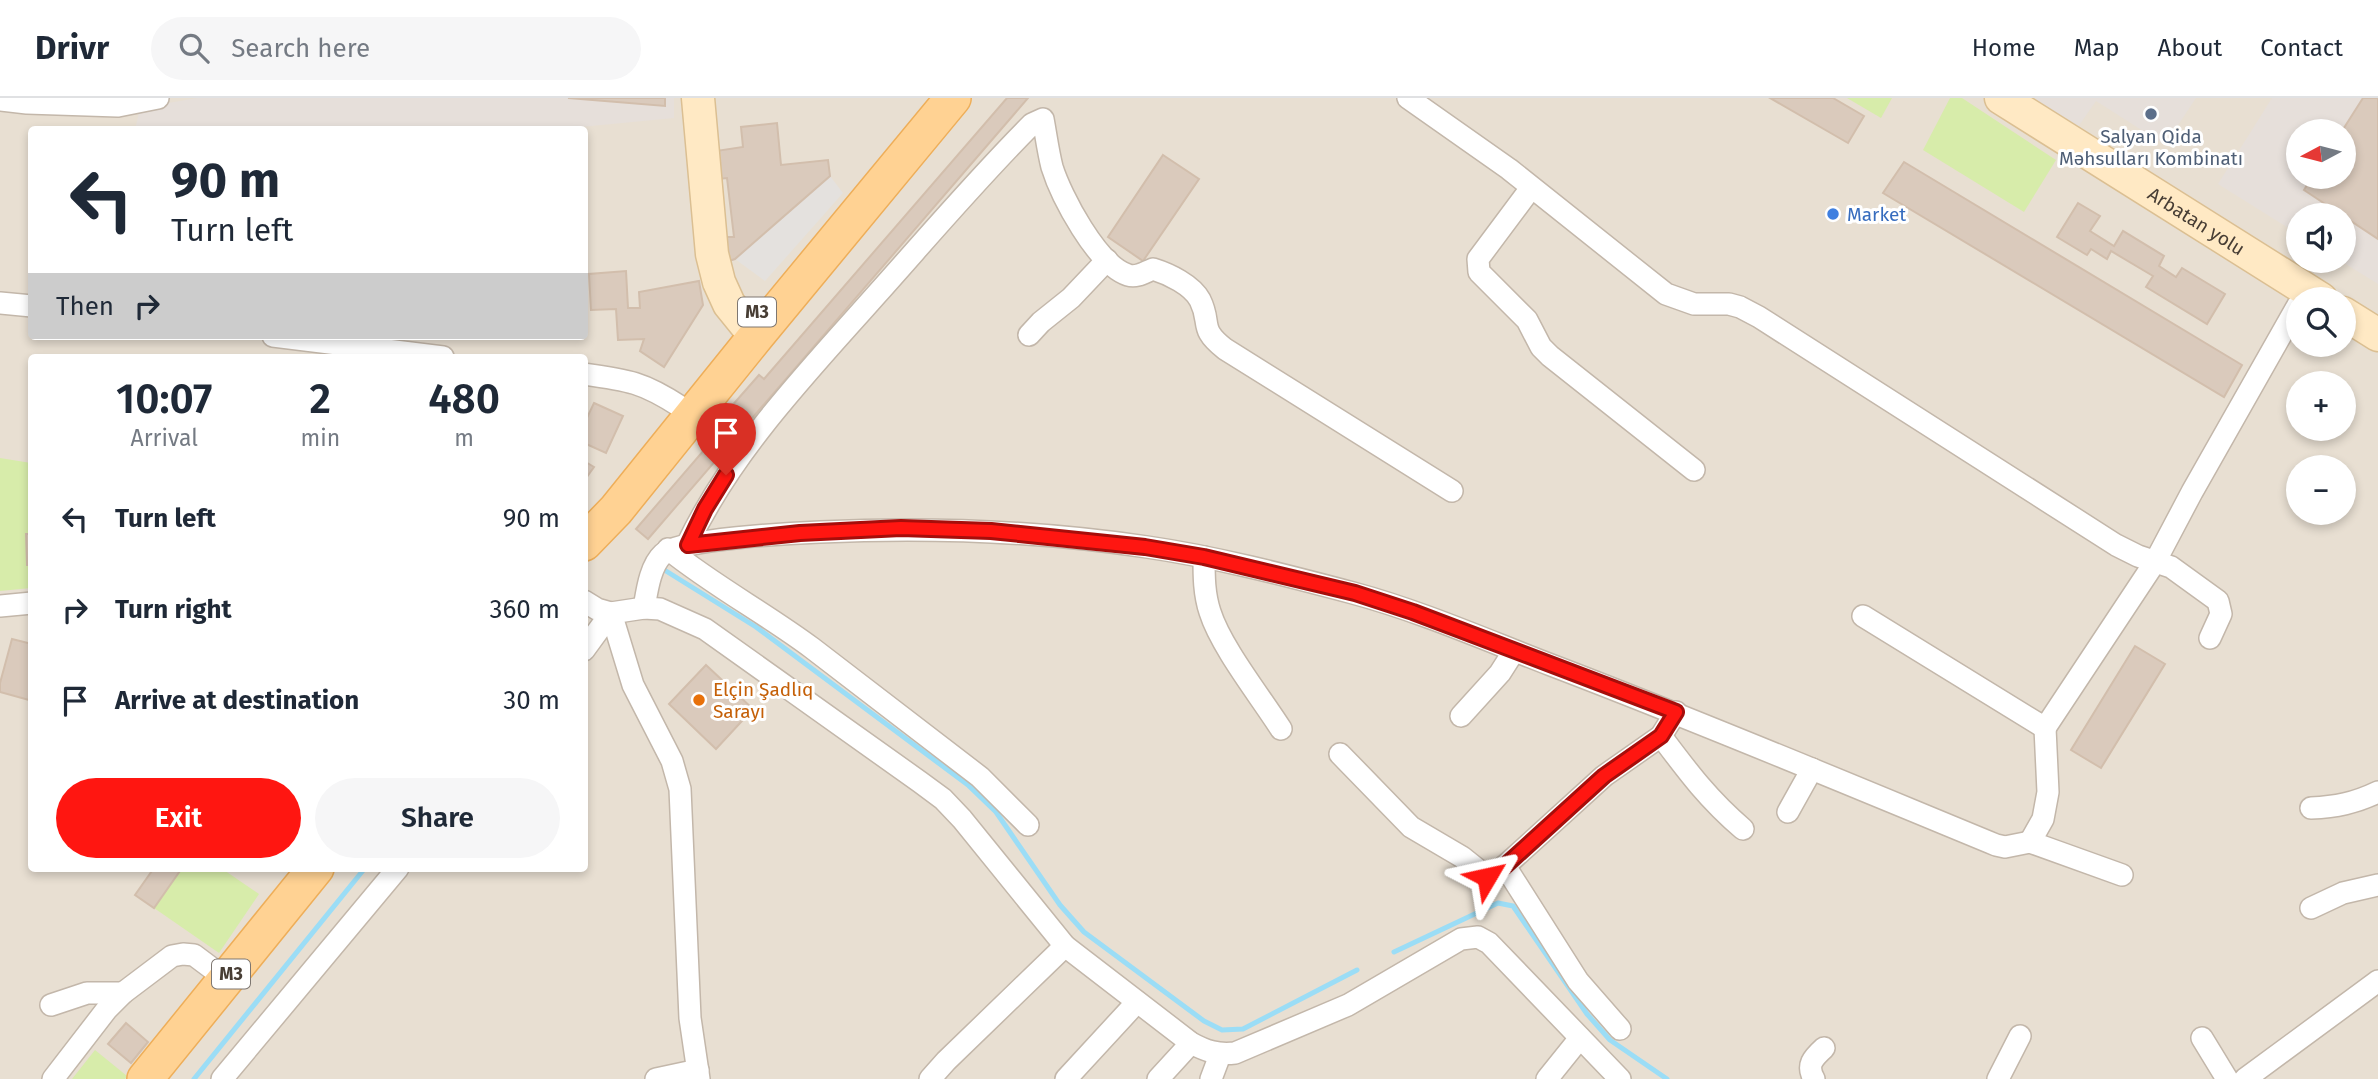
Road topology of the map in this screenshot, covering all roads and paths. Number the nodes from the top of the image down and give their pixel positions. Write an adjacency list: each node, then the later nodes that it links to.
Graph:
1 (158, 98): 7 (street)
2 (698, 98): 14 (main road)
3 (934, 98): 14 (main road, M3)
4 (953, 98): 25 (main road)
5 (1408, 98): 8 (street)
6 (2001, 98): 10 (main road, Arbatan yolu)
7 (0, 100)
8 (1531, 188): 22 (street); 28 (street)
9 (1107, 260): 16 (street); 23 (street); 26 (street)
10 (2289, 287)
11 (0, 303): 12 (street)
12 (28, 306)
13 (2356, 321): 17 (main road)
14 (747, 325): 21 (main road, M3)
15 (2286, 332): 28 (street)
16 (1029, 335)
17 (2378, 335)
18 (300, 340): 19 (street)
19 (396, 354)
20 (588, 375): 21 (street)
21 (681, 407): 24 (main road, M3)
22 (1694, 470)
23 (1452, 491)
24 (588, 524)
25 (588, 539)
26 (678, 547): 27 (street); 32 (street); 48 (street)
27 (1204, 557): 37 (street); 41 (street)
28 (2155, 562): 35 (street); 40 (street)
29 (28, 603): 31 (street)
30 (588, 603): 33 (street)
31 (0, 606)
32 (644, 608): 33 (street); 57 (street)
33 (611, 613): 36 (street); 70 (street)
34 (1863, 616): 40 (street)
35 (2210, 638)
36 (588, 645)
37 (1514, 651): 38 (street); 39 (street)
38 (1676, 712): 42 (street); 44 (street)
39 (1461, 716)
40 (2045, 728): 50 (street)
41 (1281, 729)
42 (1661, 736): 49 (street); 51 (street)
43 (1340, 754): 51 (street)
44 (1812, 769): 47 (street); 50 (street)
45 (2378, 792): 46 (street)
46 (2311, 808)
47 (1788, 812)
48 (1028, 825)
49 (1743, 829)
50 (2030, 842): 54 (street)
51 (1505, 866): 63 (street)
52 (313, 872): 58 (main road, M3)
53 (395, 872): 73 (street)
54 (2122, 875)
55 (2378, 885): 56 (street)
56 (2311, 908)
57 (1065, 946): 61 (street); 75 (street)
58 (226, 979): 60 (street); 72 (main road, M3)
59 (2378, 981): 84 (street)
60 (123, 993): 62 (street); 71 (street)
61 (1137, 1002): 67 (street); 76 (street)
62 (51, 1005)
63 (1620, 1029)
64 (2020, 1036): 82 (street)
65 (1580, 1038): 69 (street); 79 (street); 80 (street)
66 (2202, 1038): 83 (street)
67 (1191, 1043): 69 (street); 77 (street)
68 (1824, 1048): 81 (street)
69 (1220, 1055): 78 (street)
70 (698, 1074): 74 (street)
71 (53, 1079)
72 (145, 1079)
73 (222, 1079)
74 (656, 1079)
75 (930, 1079)
76 (1066, 1079)
77 (1158, 1079)
78 (1211, 1079)
79 (1546, 1079)
80 (1620, 1079)
81 (1814, 1079)
82 (1998, 1079)
83 (2227, 1079)
84 (2245, 1079)

